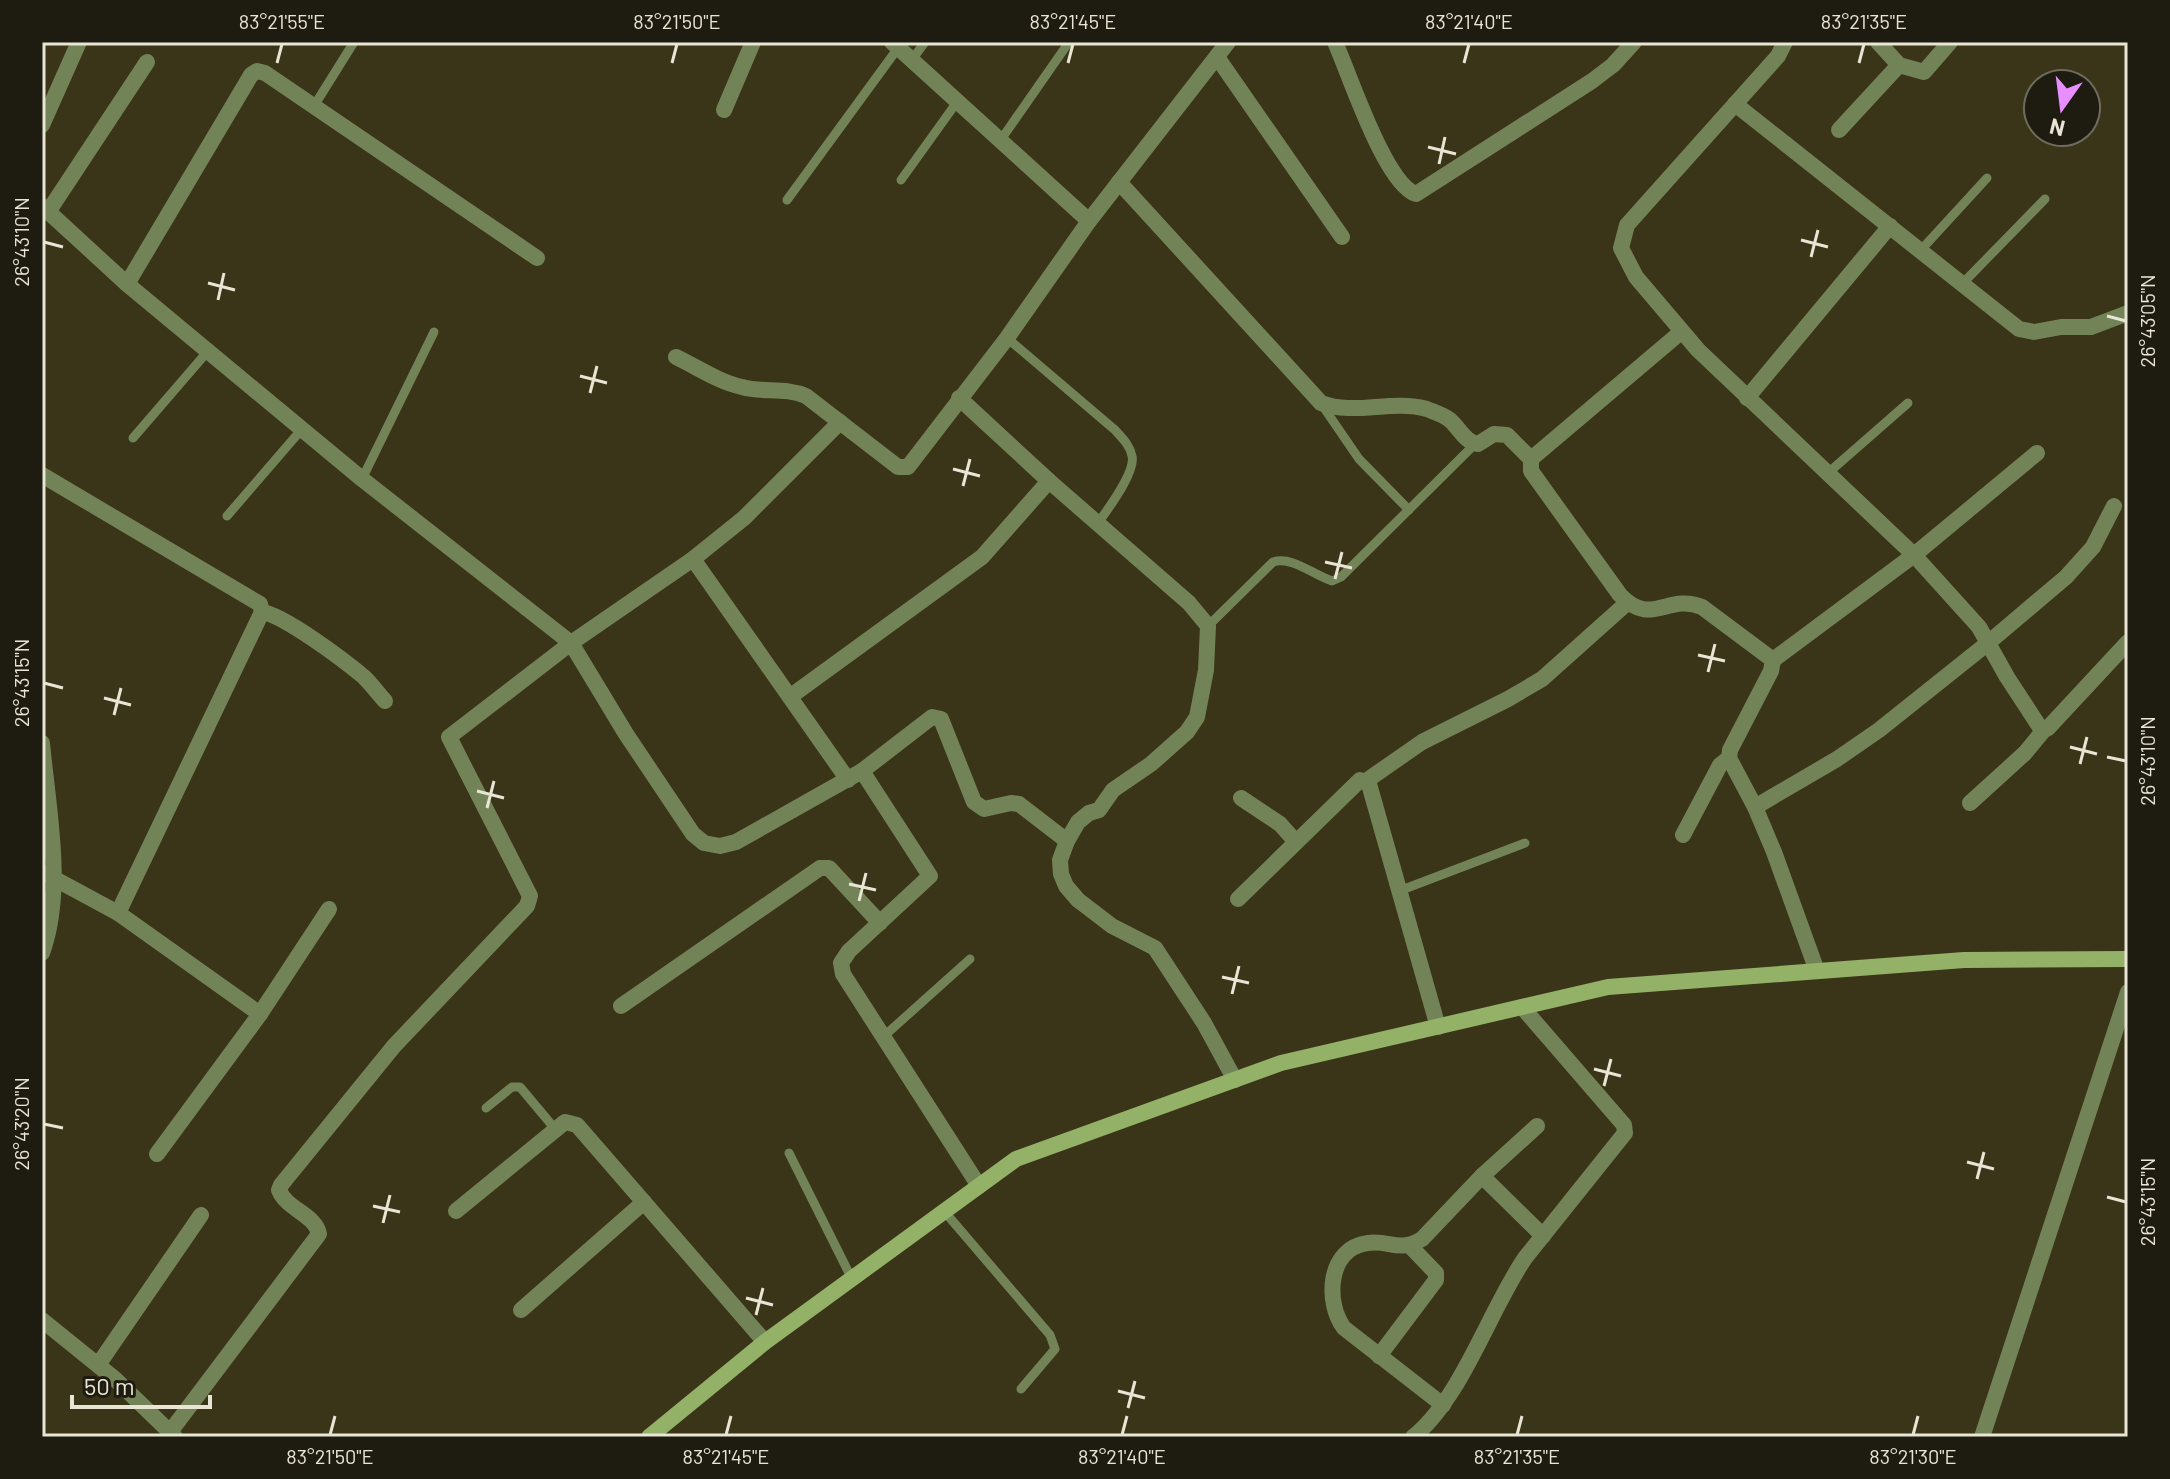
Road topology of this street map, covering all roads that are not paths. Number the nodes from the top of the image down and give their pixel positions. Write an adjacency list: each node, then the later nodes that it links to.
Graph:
1 (79, 42): 21 (street)
2 (354, 42): 19 (lane)
3 (753, 42): 20 (street)
4 (925, 42): 14 (lane)
5 (1069, 42): 23 (lane)
6 (1228, 42): 13 (street)
7 (1335, 42): 8 (street)
8 (1634, 42)
9 (1785, 42): 18 (street)
10 (1878, 42): 16 (street)
11 (1950, 42): 16 (street)
12 (895, 45): 14 (street); 28 (lane)
13 (1217, 57): 26 (street); 32 (street)
14 (911, 61): 17 (street)
15 (147, 62): 29 (street)
16 (1899, 65): 22 (street)
17 (957, 102): 23 (street); 25 (lane)
18 (1735, 104): 31 (street); 39 (street)
19 (314, 106): 34 (street); 35 (street)
20 (724, 110)
21 (42, 125)
22 (1839, 130)
23 (1000, 141): 30 (street)
24 (1987, 178): 33 (lane)
25 (901, 180)
26 (1119, 182): 30 (street); 45 (street)
27 (2045, 199): 36 (lane)
28 (787, 200)
29 (45, 209): 35 (street)
30 (1089, 221): 40 (street)
31 (1890, 226): 33 (street); 44 (street)
32 (1342, 237)
33 (1920, 251): 36 (street)
34 (537, 258)
35 (127, 284): 41 (street)
36 (1962, 284): 37 (street)
37 (2128, 313)
38 (434, 332): 55 (lane)
39 (1681, 332): 44 (street); 52 (street)
40 (1007, 338): 43 (street); 60 (lane)
41 (208, 351): 48 (street); 49 (lane)
42 (676, 357): 47 (street)
43 (959, 398): 47 (street); 56 (street)
44 (1747, 398): 53 (street)
45 (1321, 403): 50 (street); 58 (lane)
46 (1908, 403): 53 (lane)
47 (840, 422): 62 (street)
48 (302, 429): 55 (street); 59 (lane)
49 (133, 438)
50 (1475, 444): 52 (street); 58 (lane)
51 (2037, 453): 61 (street)
52 (1531, 459): 63 (street)
53 (1828, 473): 61 (street)
54 (42, 475): 64 (street)
55 (362, 479): 67 (street)
56 (1049, 481): 60 (street); 70 (street)
57 (2114, 506): 68 (street)
58 (1409, 510): 65 (lane)
59 (227, 516)
60 (1098, 523): 65 (street)
61 (1914, 555): 68 (street); 69 (street)
62 (693, 559): 67 (street); 70 (street)
63 (1627, 603): 69 (street); 76 (street)
64 (262, 612): 71 (street); 88 (street)
65 (1208, 626): 81 (street)
66 (2128, 642): 72 (street)
67 (571, 643): 75 (street); 122 (street)
68 (1988, 643): 72 (street); 79 (street)
69 (1773, 660): 74 (street)
70 (791, 696): 75 (street)
71 (385, 701)
72 (2044, 730): 78 (street)
73 (42, 743): 84 (street)
74 (1729, 758): 79 (street); 80 (street)
75 (855, 776): 81 (street); 89 (street)
76 (1366, 781): 82 (street); 85 (street)
77 (1241, 798): 82 (street)
78 (1970, 803)
79 (1755, 807): 93 (street)
80 (1683, 835)
81 (1067, 841): 100 (street)
82 (1296, 842): 86 (street)
83 (1525, 843): 85 (lane)
84 (48, 875): 88 (street); 90 (street)
85 (1399, 891): 98 (street)
86 (1238, 899)
87 (329, 909): 97 (street)
88 (118, 913): 97 (street)
89 (880, 923): 95 (street); 99 (street)
90 (42, 953)
91 (970, 959): 99 (lane)
92 (2128, 959): 93 (street)
93 (1817, 971): 96 (street)
94 (2128, 992): 125 (street)
95 (621, 1006)
96 (1522, 1007): 98 (street); 112 (street)
97 (260, 1014): 105 (street)
98 (1438, 1027): 100 (street)
99 (883, 1037): 107 (street)
100 (1235, 1080): 107 (street)
101 (486, 1108): 103 (lane)
102 (1537, 1126): 106 (street)
103 (556, 1130): 108 (street); 109 (street)
104 (789, 1153): 114 (lane)
105 (157, 1154)
106 (1482, 1176): 112 (street); 113 (street)
107 (979, 1186): 110 (street)
108 (644, 1202): 115 (street); 117 (street)
109 (456, 1211)
110 (944, 1211): 114 (street); 120 (lane)
111 (201, 1215): 119 (street)
112 (1543, 1236): 121 (street)
113 (1410, 1246): 118 (street); 118 (street)
114 (852, 1279): 117 (street)
115 (521, 1310)
116 (42, 1320): 119 (street)
117 (765, 1342): 123 (street)
118 (1379, 1356): 121 (street)
119 (98, 1365): 122 (street)
120 (1021, 1389)
121 (1443, 1405): 124 (street)
122 (173, 1434)
123 (649, 1437)
124 (1413, 1437)
125 (1982, 1437)

